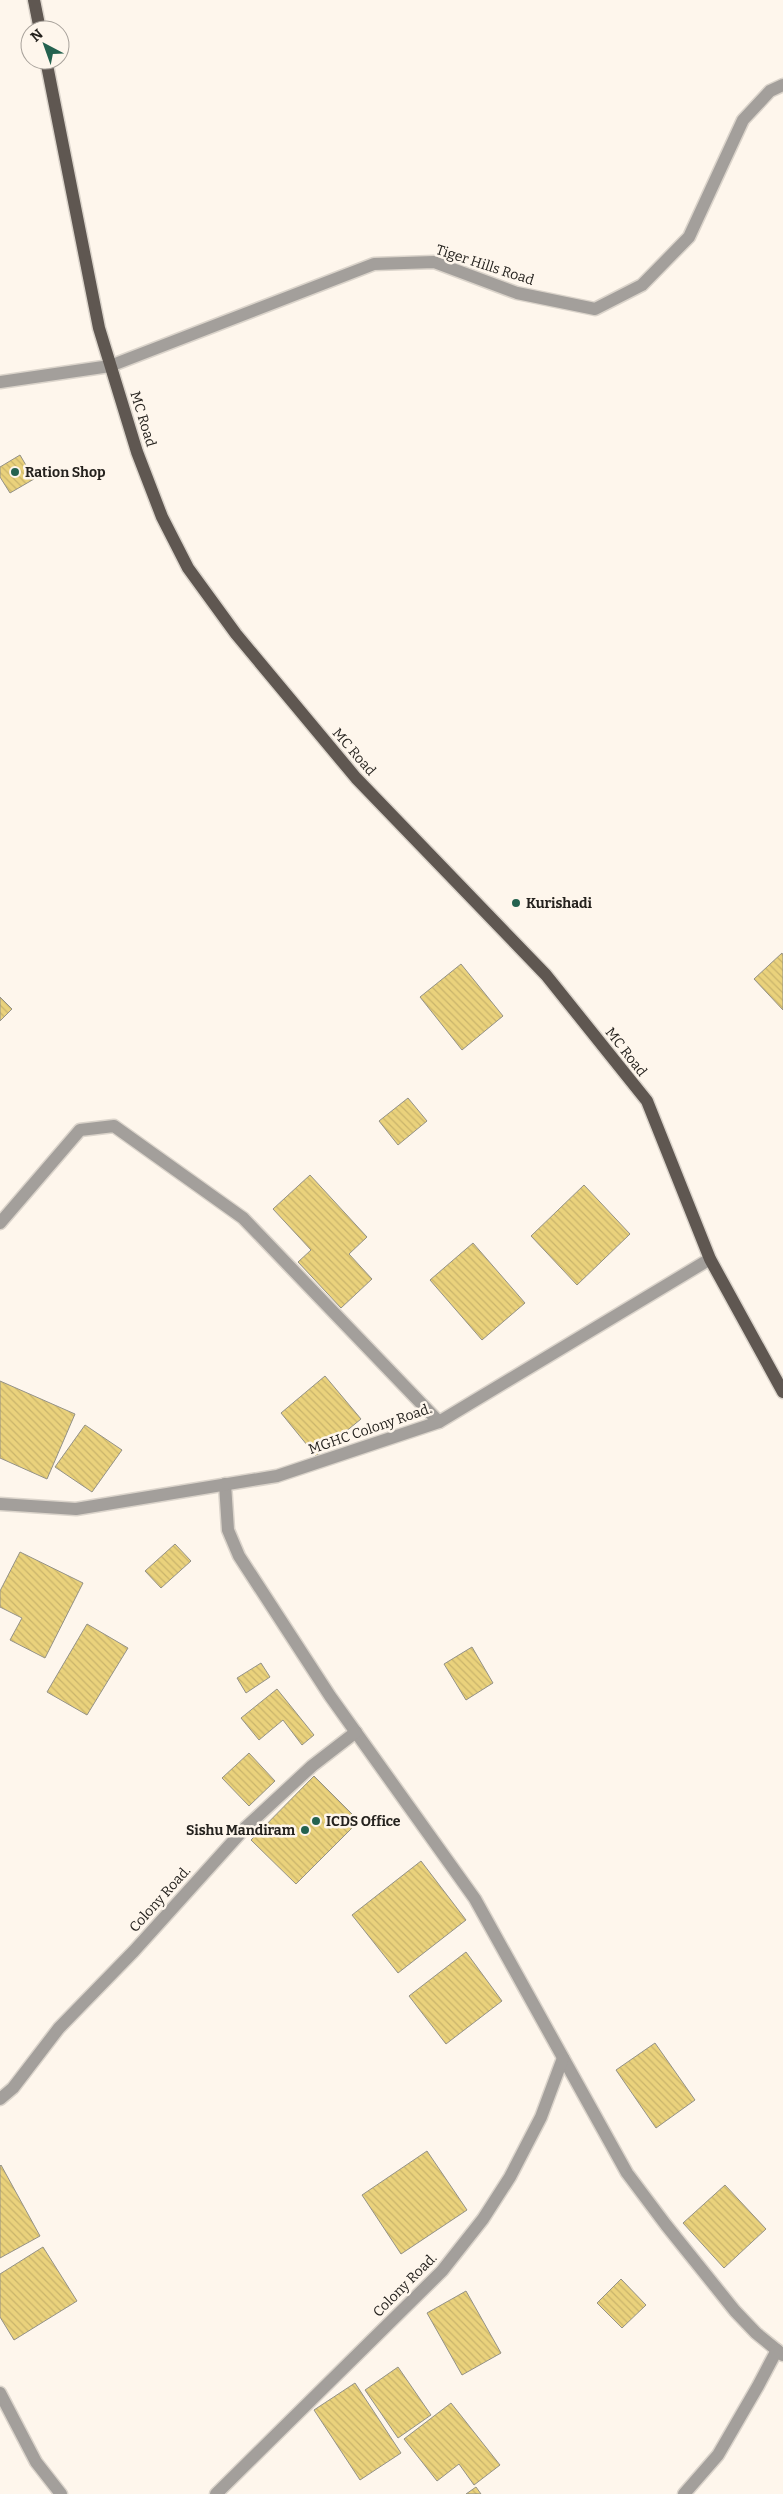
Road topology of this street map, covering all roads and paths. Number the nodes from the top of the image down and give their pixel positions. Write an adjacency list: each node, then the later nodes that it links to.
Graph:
1 (34, 0): 2 (main road)
2 (38, 20)
3 (48, 70): 5 (main road, MC Road)
4 (783, 85): 5 (street, Tiger Hills Road)
5 (110, 366): 6 (street, Tiger Hills Road); 8 (main road, MC Road)
6 (0, 382)
7 (0, 1224): 10 (street)
8 (710, 1259): 9 (main road, MC Road); 10 (street, MGHC Colony Road.)
9 (783, 1392)
10 (439, 1422): 11 (street, MGHC Colony Road.)
11 (225, 1484): 12 (street, MGHC Colony Road.); 13 (street)
12 (2, 1507)
13 (356, 1732): 14 (street); 15 (street, Colony Road.)
14 (563, 2058): 16 (street); 19 (street, Colony Road.)
15 (0, 2099)
16 (780, 2352): 20 (street)
17 (0, 2393): 18 (street)
18 (61, 2494)
19 (216, 2494)
20 (684, 2494)

